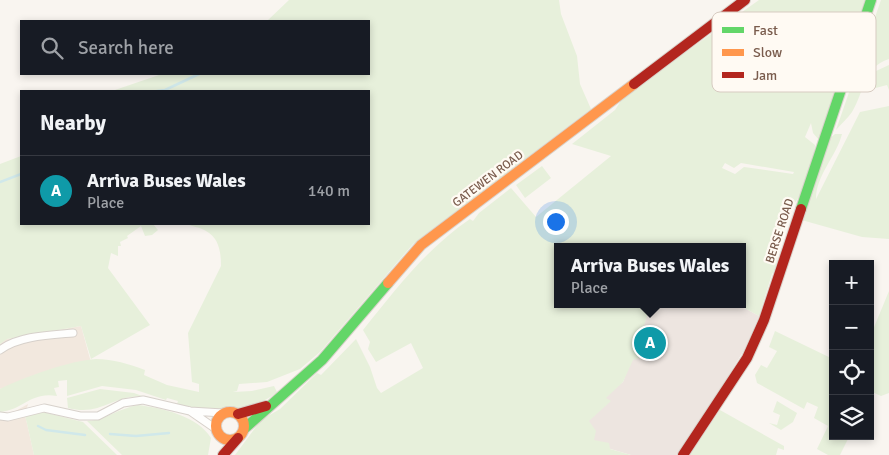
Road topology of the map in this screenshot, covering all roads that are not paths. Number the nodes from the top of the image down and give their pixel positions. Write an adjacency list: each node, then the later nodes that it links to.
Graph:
1 (745, 0): 3 (main road, GATEWEN ROAD)
2 (871, 0): 4 (main road, BERSE ROAD)
3 (729, 12)
4 (867, 12)
5 (712, 25): 9 (main road, GATEWEN ROAD)
6 (840, 92): 18 (main road, BERSE ROAD)
7 (73, 333): 8 (street)
8 (0, 350)
9 (270, 404): 12 (main road, GATEWEN ROAD); 15 (main road, GATEWEN ROAD)
10 (190, 411): 11 (street); 13 (street); 14 (street)
11 (224, 413): 12 (main road, GATEWEN ROAD); 14 (main road)
12 (238, 414): 15 (main road)
13 (0, 416)
14 (217, 432): 15 (main road); 16 (main road)
15 (242, 432): 17 (main road, GATEWEN ROAD)
16 (218, 455)
17 (223, 455)
18 (683, 455)

